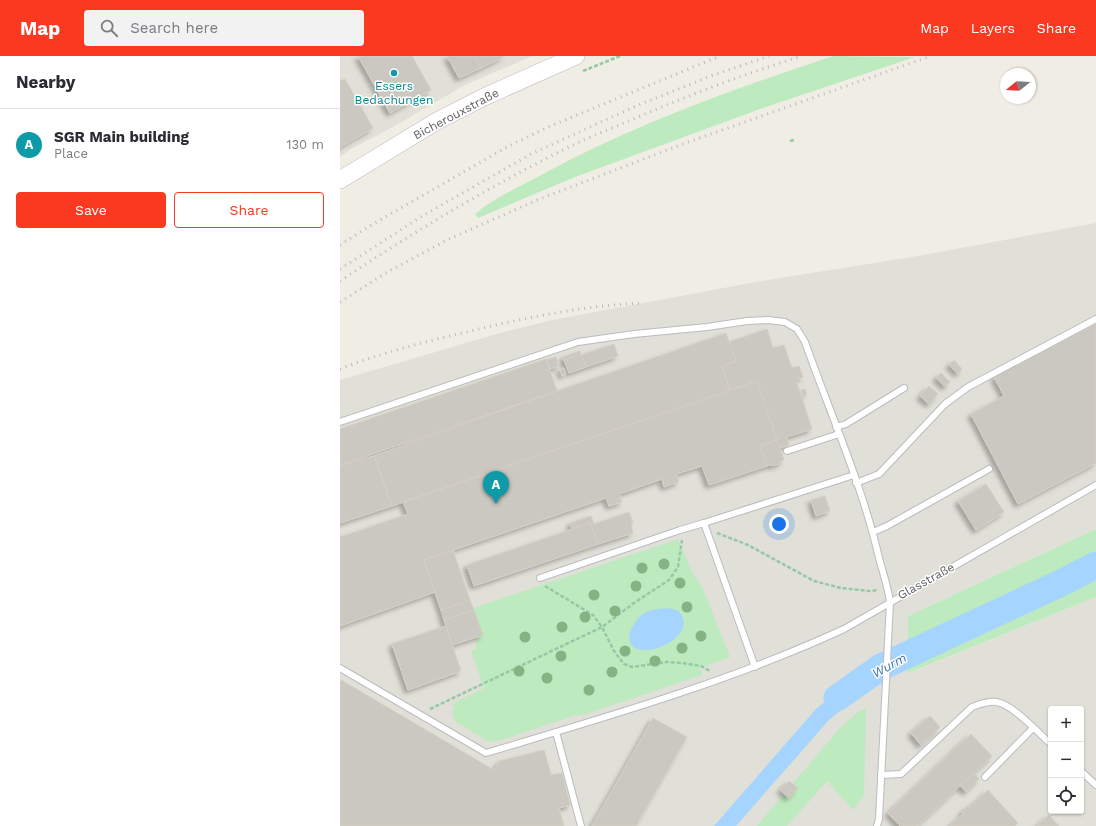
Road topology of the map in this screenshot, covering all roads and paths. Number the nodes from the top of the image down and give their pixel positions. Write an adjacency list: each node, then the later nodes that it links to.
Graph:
1 (576, 56): 4 (street, Bicherouxstraße)
2 (794, 140): 3 (path)
3 (790, 141)
4 (340, 180)
5 (1096, 319): 12 (lane)
6 (904, 388): 8 (lane)
7 (340, 422): 8 (lane)
8 (838, 431): 9 (lane); 11 (lane)
9 (787, 451)
10 (990, 469): 16 (lane)
11 (854, 475): 12 (lane); 14 (lane)
12 (856, 483): 16 (lane)
13 (1096, 485): 19 (lane, Glasstraße)
14 (704, 523): 15 (lane); 18 (path); 21 (lane)
15 (680, 530): 17 (lane); 20 (path)
16 (873, 532): 18 (lane)
17 (540, 578): 20 (path)
18 (888, 588): 19 (lane)
19 (890, 602): 21 (lane); 29 (lane, Glasstraße)
20 (602, 627): 23 (path); 24 (path)
21 (755, 667): 23 (lane)
22 (340, 668): 24 (lane)
23 (723, 679): 26 (lane)
24 (419, 714): 26 (lane)
25 (1033, 728): 27 (lane); 29 (lane); 30 (lane)
26 (556, 732): 32 (lane)
27 (1049, 742)
28 (1084, 774): 31 (lane)
29 (881, 775): 33 (lane, Glasstraße)
30 (984, 777)
31 (1096, 785)
32 (581, 826)
33 (877, 826)

